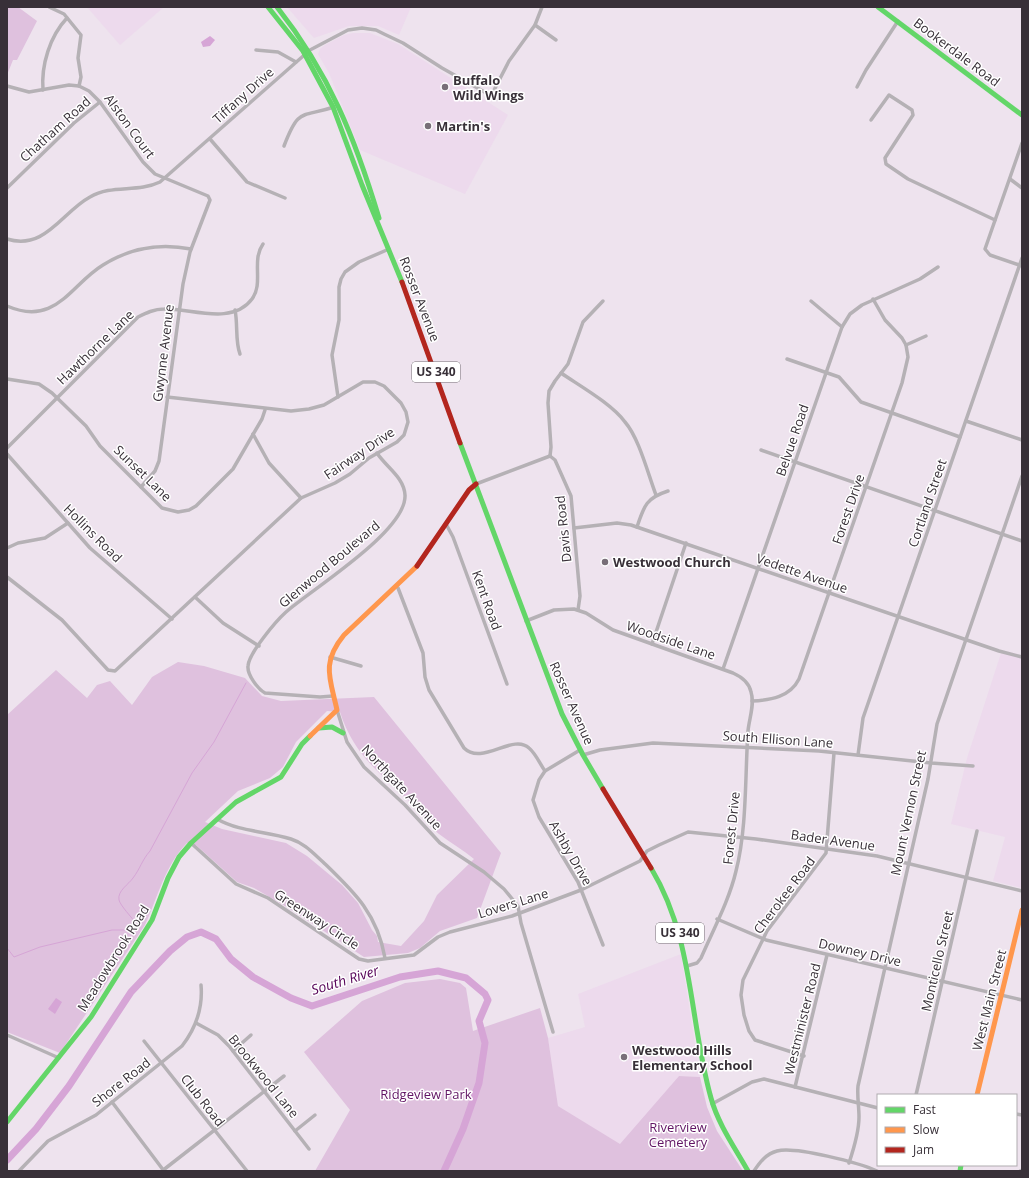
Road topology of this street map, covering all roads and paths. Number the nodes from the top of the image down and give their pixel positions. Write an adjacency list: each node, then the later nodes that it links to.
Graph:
1 (49, 7): 6 (street)
2 (268, 7): 12 (main road, Rosser Avenue / US 340)
3 (277, 7): 11 (main road, Rosser Avenue / US 340)
4 (542, 7): 8 (street)
5 (878, 7): 7 (main road, Bookerdale Road)
6 (67, 18): 15 (street); 17 (street)
7 (898, 21): 16 (street); 23 (main road, Bookerdale Road)
8 (535, 26): 9 (street); 18 (street)
9 (556, 40)
10 (256, 50): 13 (street)
11 (310, 50): 12 (street, Tiffany Drive); 18 (street, Tiffany Drive); 21 (main road, Rosser Avenue / US 340)
12 (305, 54): 13 (street, Tiffany Drive); 22 (main road, Rosser Avenue / US 340)
13 (296, 62): 25 (street, Tiffany Drive)
14 (7, 86): 17 (street)
15 (79, 86): 17 (street); 20 (street, Alston Court)
16 (857, 87)
17 (43, 90)
18 (491, 96): 19 (street, Tiffany Drive)
19 (497, 99)
20 (100, 102): 28 (street, Alston Court); 30 (street, Chatham Road)
21 (339, 105): 22 (street); 35 (main road, Rosser Avenue / US 340)
22 (332, 107): 27 (street); 35 (main road, Rosser Avenue / US 340)
23 (1022, 115)
24 (871, 120): 34 (street)
25 (210, 139): 28 (street, Tiffany Drive); 32 (street)
26 (1022, 143): 29 (street)
27 (284, 146)
28 (165, 179): 33 (street, Alston Court); 36 (street, Tiffany Drive)
29 (1010, 179): 31 (street); 34 (street)
30 (7, 188)
31 (1022, 188)
32 (285, 198)
33 (203, 220): 38 (street, Gwynne Avenue)
34 (995, 220): 41 (street)
35 (383, 234): 39 (main road, Rosser Avenue / US 340)
36 (7, 239)
37 (263, 244): 48 (street, Hawthorne Lane)
38 (192, 248): 46 (street); 47 (street, Gwynne Avenue)
39 (389, 249): 58 (street); 73 (main road, Rosser Avenue / US 340)
40 (1022, 258): 41 (street, Cortland Street)
41 (1021, 266): 62 (street, Cortland Street)
42 (938, 267): 44 (street, Belvue Road)
43 (602, 300): 55 (street)
44 (873, 300): 49 (street, Belvue Road); 51 (street)
45 (810, 301): 49 (street)
46 (7, 306)
47 (179, 309): 48 (street, Hawthorne Lane); 57 (street, Gwynne Avenue); 59 (street, Hawthorne Lane)
48 (235, 310): 52 (street)
49 (842, 327): 54 (street, Belvue Road)
50 (926, 336): 51 (street)
51 (906, 345): 61 (street, Forest Drive)
52 (240, 354)
53 (787, 359): 54 (street)
54 (826, 372): 61 (street); 71 (street, Belvue Road)
55 (561, 373): 70 (street); 77 (street)
56 (7, 379): 59 (street, Sunset Lane)
57 (167, 397): 60 (street, Fairway Drive); 75 (street, Gwynne Avenue)
58 (338, 397): 60 (street, Fairway Drive); 68 (street, Fairway Drive)
59 (57, 398): 66 (street, Hawthorne Lane); 75 (street, Sunset Lane)
60 (265, 410): 63 (street, Sunset Lane)
61 (891, 413): 64 (street); 74 (street, Forest Drive)
62 (966, 421): 64 (street, Cortland Street); 65 (street)
63 (253, 434): 75 (street, Sunset Lane); 78 (street)
64 (960, 437): 79 (street, Cortland Street)
65 (1022, 440)
66 (7, 448)
67 (761, 450): 71 (street)
68 (377, 453): 78 (street, Fairway Drive); 99 (street, Glenwood Boulevard)
69 (7, 454): 80 (street, Hollins Road)
70 (550, 456): 73 (street, Northgate Avenue); 83 (street, Davis Road)
71 (795, 462): 74 (street); 88 (street, Belvue Road)
72 (1022, 476): 84 (street, Mount Vernon Street)
73 (476, 484): 81 (main road, Northgate Avenue); 96 (main road, Rosser Avenue / US 340)
74 (866, 486): 79 (street); 91 (street, Forest Drive)
75 (141, 487)
76 (668, 491): 77 (street)
77 (656, 495): 82 (street)
78 (301, 498): 92 (street, Fairway Drive)
79 (935, 510): 84 (street); 94 (street, Cortland Street)
80 (68, 523): 87 (street); 95 (street, Hollins Road)
81 (446, 524): 90 (main road, Northgate Avenue); 104 (street, Kent Road)
82 (636, 526): 83 (street, Vedette Avenue); 86 (street, Vedette Avenue)
83 (574, 528): 93 (street, Davis Road)
84 (1002, 534): 85 (street); 97 (street, Mount Vernon Street)
85 (1022, 541)
86 (686, 543): 88 (street, Vedette Avenue); 98 (street)
87 (7, 548)
88 (758, 568): 91 (street, Vedette Avenue); 103 (street, Belvue Road)
89 (7, 576): 95 (street, Fairway Drive)
90 (398, 588): 100 (main road, Northgate Avenue); 117 (street)
91 (829, 593): 94 (street, Vedette Avenue); 106 (street, Forest Drive)
92 (195, 597): 95 (street, Fairway Drive); 99 (street)
93 (578, 610): 96 (street, Woodside Lane); 98 (street, Woodside Lane)
94 (898, 616): 97 (street, Vedette Avenue); 114 (street, Cortland Street)
95 (172, 619)
96 (526, 621): 111 (main road, Rosser Avenue / US 340)
97 (965, 640): 101 (street, Vedette Avenue); 115 (street, Mount Vernon Street)
98 (652, 644): 103 (street, Woodside Lane)
99 (259, 646): 105 (street, Glenwood Boulevard)
100 (330, 657): 102 (street); 105 (main road, Northgate Avenue)
101 (1022, 657)
102 (361, 666)
103 (723, 669): 106 (street, Woodside Lane)
104 (507, 684)
105 (332, 696): 107 (main road, Northgate Avenue)
106 (752, 701): 110 (street, Woodside Lane)
107 (337, 710): 108 (main road, Meadowbrook Road); 109 (street, Northgate Avenue)
108 (318, 728): 109 (main road); 118 (main road, Meadowbrook Road)
109 (343, 733): 129 (street, Northgate Avenue)
110 (747, 747): 112 (street, South Ellison Lane); 113 (street, South Ellison Lane); 120 (street, Forest Drive)
111 (580, 750): 113 (main road, Rosser Avenue / US 340); 117 (street)
112 (834, 753): 114 (street, South Ellison Lane); 122 (street, Cherokee Road)
113 (583, 755): 123 (main road, Rosser Avenue / US 340)
114 (858, 755): 115 (street, South Ellison Lane)
115 (930, 764): 116 (street, South Ellison Lane); 124 (street, Mount Vernon Street)
116 (973, 766)
117 (544, 771): 126 (street, Ashby Drive)
118 (217, 819): 121 (main road, Meadowbrook Road); 134 (street, Greenway Circle)
119 (977, 831): 125 (street, Monticello Street)
120 (742, 837): 122 (street, Bader Avenue); 123 (street, Bader Avenue); 130 (street, Forest Drive)
121 (191, 843): 134 (street, Greenway Circle); 148 (main road, Meadowbrook Road)
122 (827, 849): 124 (street, Bader Avenue); 131 (street, Cherokee Road)
123 (644, 856): 126 (street, Lovers Lane); 135 (main road, Rosser Avenue / US 340)
124 (909, 863): 125 (street, Bader Avenue); 136 (street, Mount Vernon Street)
125 (966, 878): 127 (street, Bader Avenue); 137 (street, Monticello Street)
126 (581, 890): 129 (street, Lovers Lane); 132 (street, Ashby Drive)
127 (1022, 891)
128 (1022, 910): 139 (main road, West Main Street)
129 (520, 914): 134 (street, Lovers Lane); 142 (street, Northgate Avenue)
130 (717, 919): 131 (street, Downey Drive); 135 (street, Forest Drive)
131 (762, 939): 133 (street, Downey Drive); 147 (street, Cherokee Road)
132 (603, 945)
133 (827, 955): 136 (street, Downey Drive); 147 (street, Westminister Road)
134 (385, 958)
135 (687, 966): 157 (main road, Rosser Avenue / US 340)
136 (885, 968): 137 (street, Downey Drive); 156 (street, Mount Vernon Street)
137 (943, 981): 139 (street, Downey Drive); 153 (street, Monticello Street)
138 (201, 985): 141 (street, Shore Road)
139 (1001, 995): 140 (street, Downey Drive); 154 (main road, West Main Street)
140 (1022, 1000)
141 (196, 1023): 146 (street, Brookwood Lane); 149 (street, Shore Road)
142 (552, 1032)
143 (7, 1035): 148 (street)
144 (252, 1035): 146 (street)
145 (144, 1041): 149 (street, Club Road)
146 (233, 1051): 152 (street, Brookwood Lane)
147 (804, 1056): 151 (street, Westminister Road)
148 (59, 1058): 160 (main road, Meadowbrook Road)
149 (162, 1063): 155 (street, Shore Road); 161 (street, Club Road)
150 (284, 1076): 152 (street)
151 (795, 1087): 156 (street); 157 (street)
152 (264, 1091): 161 (street); 162 (street, Brookwood Lane)
153 (916, 1094)
154 (977, 1094)
155 (112, 1102): 165 (street, Shore Road); 166 (street)
156 (858, 1103): 158 (street); 164 (street, Mount Vernon Street)
157 (712, 1104): 168 (main road, Rosser Avenue / US 340)
158 (877, 1108)
159 (314, 1115): 162 (street)
160 (7, 1122)
161 (214, 1130): 166 (street); 167 (street, Club Road)
162 (295, 1131): 163 (street, Brookwood Lane)
163 (309, 1149)
164 (849, 1163): 169 (street); 170 (street)
165 (19, 1171)
166 (163, 1171)
167 (246, 1171)
168 (748, 1171)
169 (754, 1171)
170 (877, 1171)

